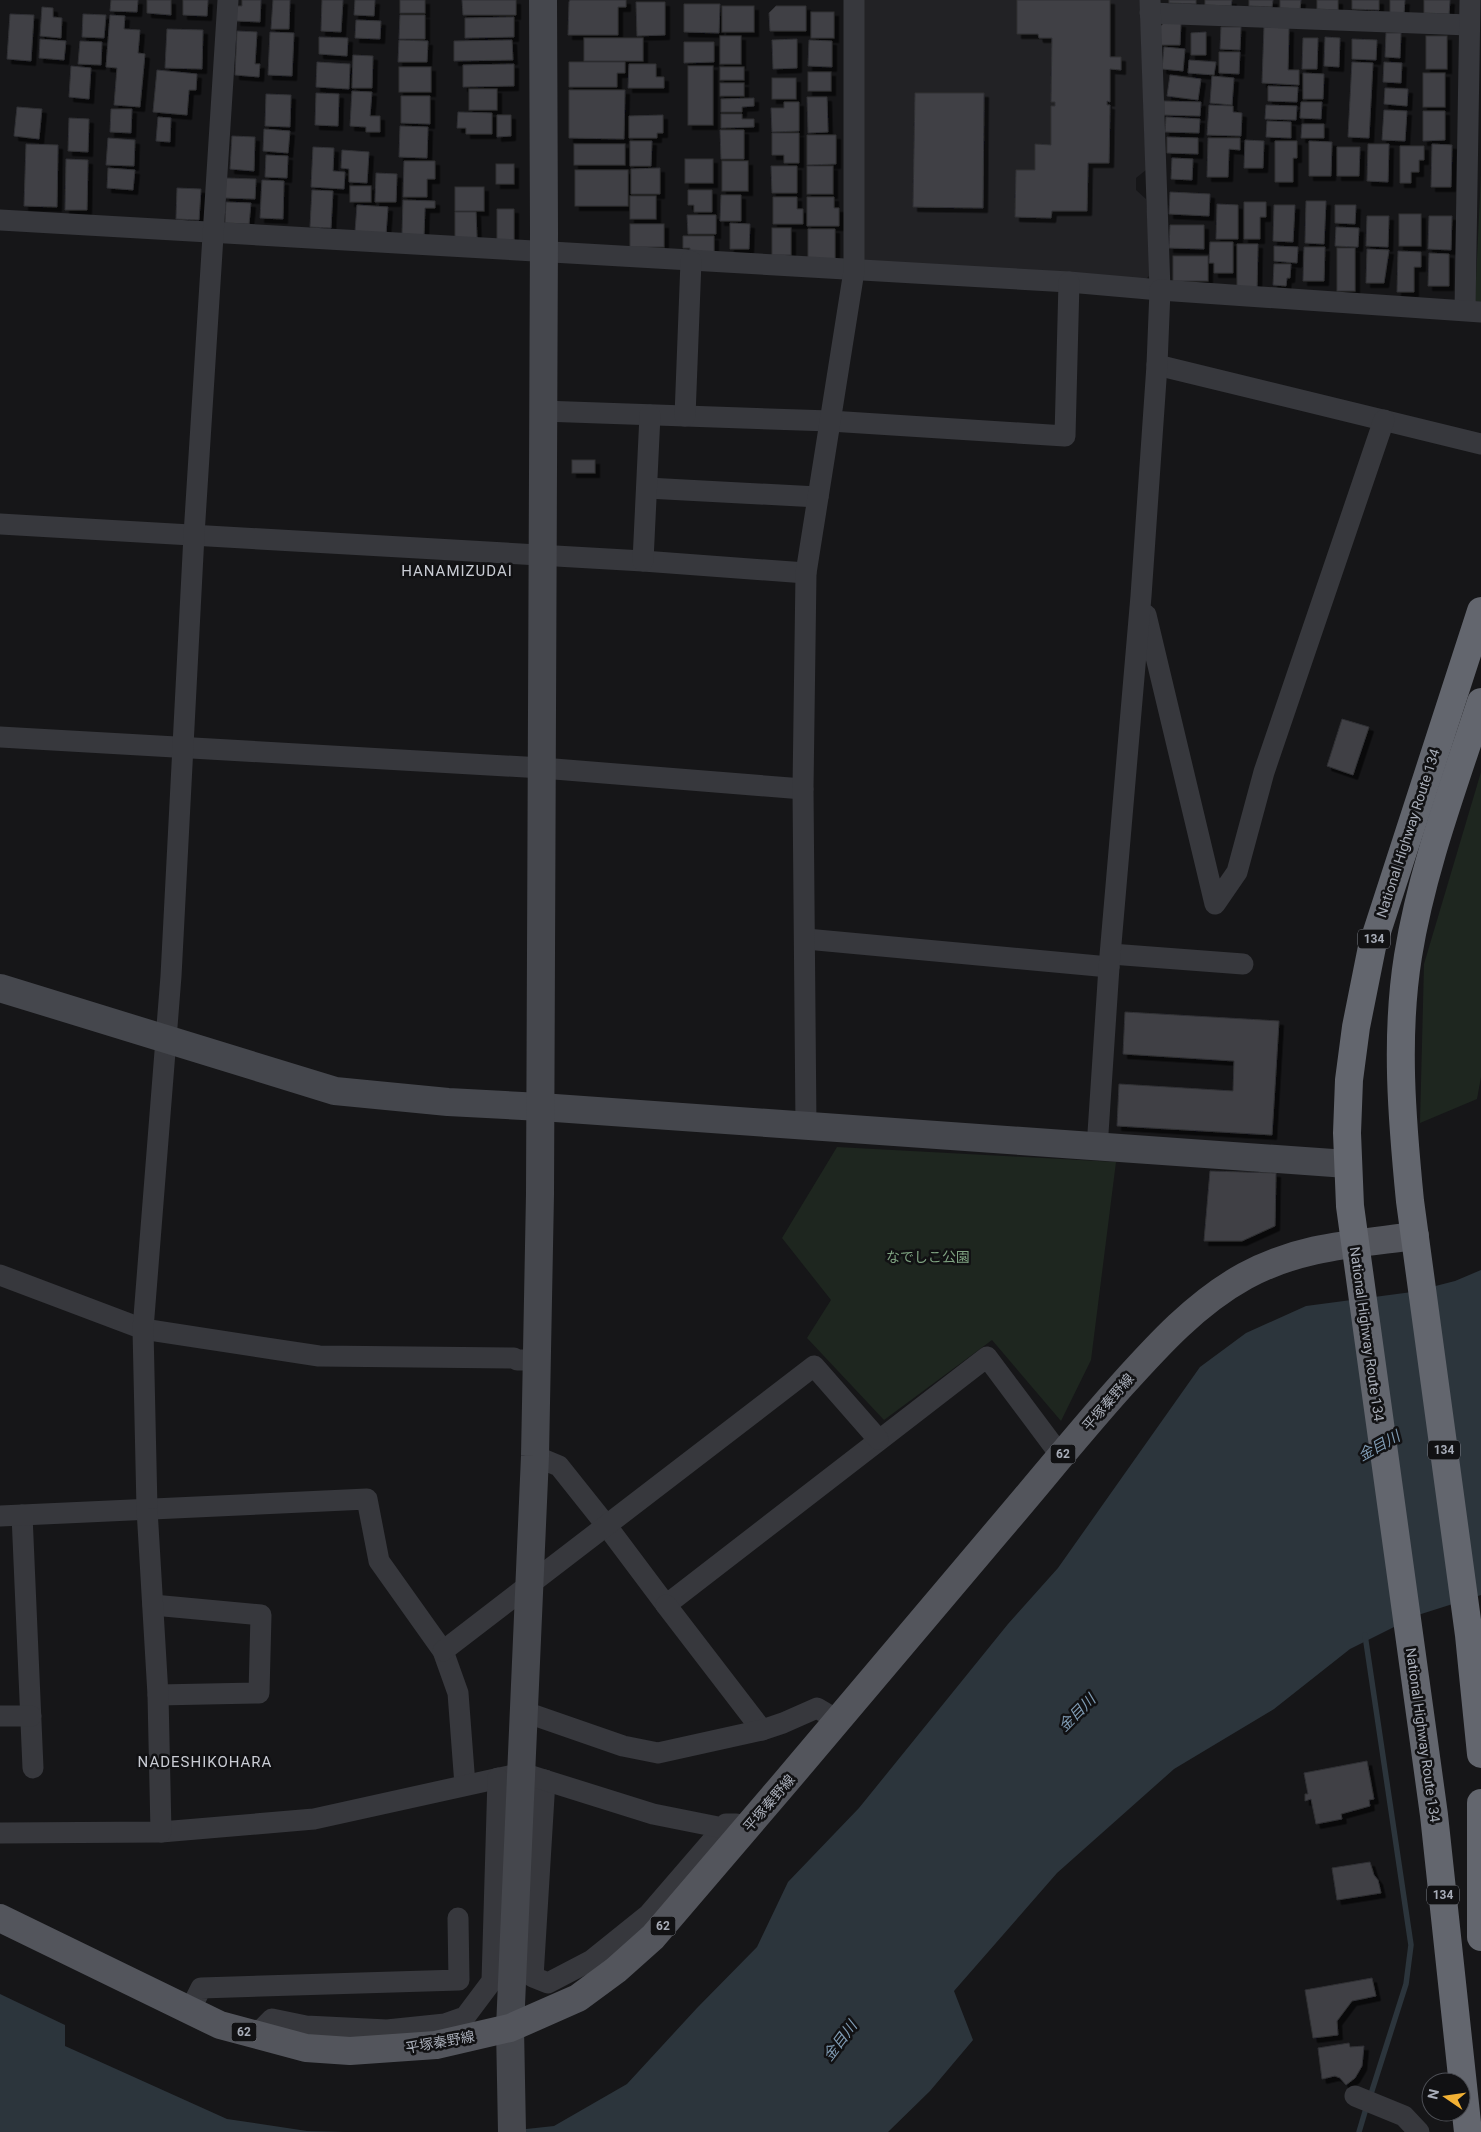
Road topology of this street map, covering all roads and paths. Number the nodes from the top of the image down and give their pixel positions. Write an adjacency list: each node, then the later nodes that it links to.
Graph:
1 (228, 0): 8 (street)
2 (543, 0): 9 (street)
3 (854, 0): 11 (street)
4 (1470, 0): 6 (street)
5 (1150, 6): 6 (street); 13 (street)
6 (1468, 25): 14 (street)
7 (0, 220): 8 (street)
8 (214, 233): 9 (street); 25 (street)
9 (544, 252): 10 (street); 16 (street)
10 (691, 260): 11 (street); 18 (street)
11 (854, 271): 12 (street); 20 (street)
12 (1069, 282): 13 (street); 20 (street)
13 (1160, 290): 14 (street); 15 (street)
14 (1473, 311)
15 (1157, 365): 19 (street); 29 (street)
16 (542, 411): 17 (street); 26 (street)
17 (650, 415): 18 (street); 22 (street)
18 (685, 416): 20 (street)
19 (1384, 420): 21 (street); 29 (street)
20 (830, 421): 23 (street)
21 (1481, 444)
22 (647, 488): 23 (street); 27 (street)
23 (818, 497): 28 (street)
24 (0, 524): 25 (street)
25 (194, 535): 26 (street); 33 (street)
26 (542, 556): 27 (street); 34 (street)
27 (643, 561): 28 (street)
28 (806, 573): 35 (street)
29 (1141, 596): 37 (street)
30 (1481, 611): 44 (highway, National Highway Route 134 / 134)
31 (1481, 702): 45 (highway, National Highway Route 134 / 134)
32 (0, 737): 33 (street)
33 (183, 747): 34 (street); 40 (street)
34 (542, 768): 35 (street); 41 (street)
35 (803, 789): 36 (street)
36 (806, 939): 37 (street); 42 (street)
37 (1110, 961): 38 (street); 43 (street)
38 (1243, 964)
39 (0, 988): 40 (street)
40 (166, 1039): 41 (street); 48 (street)
41 (541, 1107): 42 (street); 49 (street)
42 (806, 1127): 43 (street)
43 (1097, 1148): 44 (street)
44 (1347, 1164): 46 (highway, National Highway Route 134 / 134)
45 (1415, 1236): 46 (main road, 平塚秦野線 / 62); 67 (highway, National Highway Route 134 / 134)
46 (1355, 1244): 52 (main road, 平塚秦野線 / 62); 84 (highway, National Highway Route 134 / 134)
47 (0, 1275): 48 (street)
48 (142, 1329): 49 (street); 53 (street)
49 (537, 1360): 51 (street)
50 (878, 1439): 52 (street); 56 (street); 59 (street)
51 (535, 1456): 56 (street); 57 (street)
52 (1061, 1456): 65 (main road, 平塚秦野線 / 62)
53 (148, 1509): 54 (street); 58 (street); 60 (street)
54 (22, 1515): 55 (street); 64 (street)
55 (0, 1516)
56 (606, 1525): 57 (street); 59 (street)
57 (530, 1584): 60 (street); 62 (street)
58 (153, 1605): 61 (street); 61 (street)
59 (666, 1605): 66 (street)
60 (443, 1652): 70 (street)
61 (158, 1695): 73 (street)
62 (525, 1712): 66 (street); 69 (street)
63 (0, 1716): 64 (street)
64 (31, 1716): 68 (street)
65 (838, 1720): 66 (street); 72 (main road, 平塚秦野線 / 62)
66 (762, 1730)
67 (1481, 1754)
68 (33, 1768)
69 (522, 1777): 70 (street); 72 (street); 72 (street); 79 (street); 80 (street)
70 (466, 1785): 73 (street)
71 (1481, 1803): 77 (highway)
72 (735, 1827): 80 (main road, 平塚秦野線 / 62)
73 (161, 1832): 74 (street)
74 (0, 1833)
75 (0, 1918): 78 (main road, 平塚秦野線 / 62)
76 (458, 1918): 78 (street)
77 (1481, 1937)
78 (190, 2010): 79 (main road, 平塚秦野線 / 62)
79 (256, 2035): 80 (main road, 平塚秦野線 / 62)
80 (510, 2040): 82 (street)
81 (1355, 2096): 83 (street)
82 (512, 2132)
83 (1419, 2132)
84 (1468, 2132)

